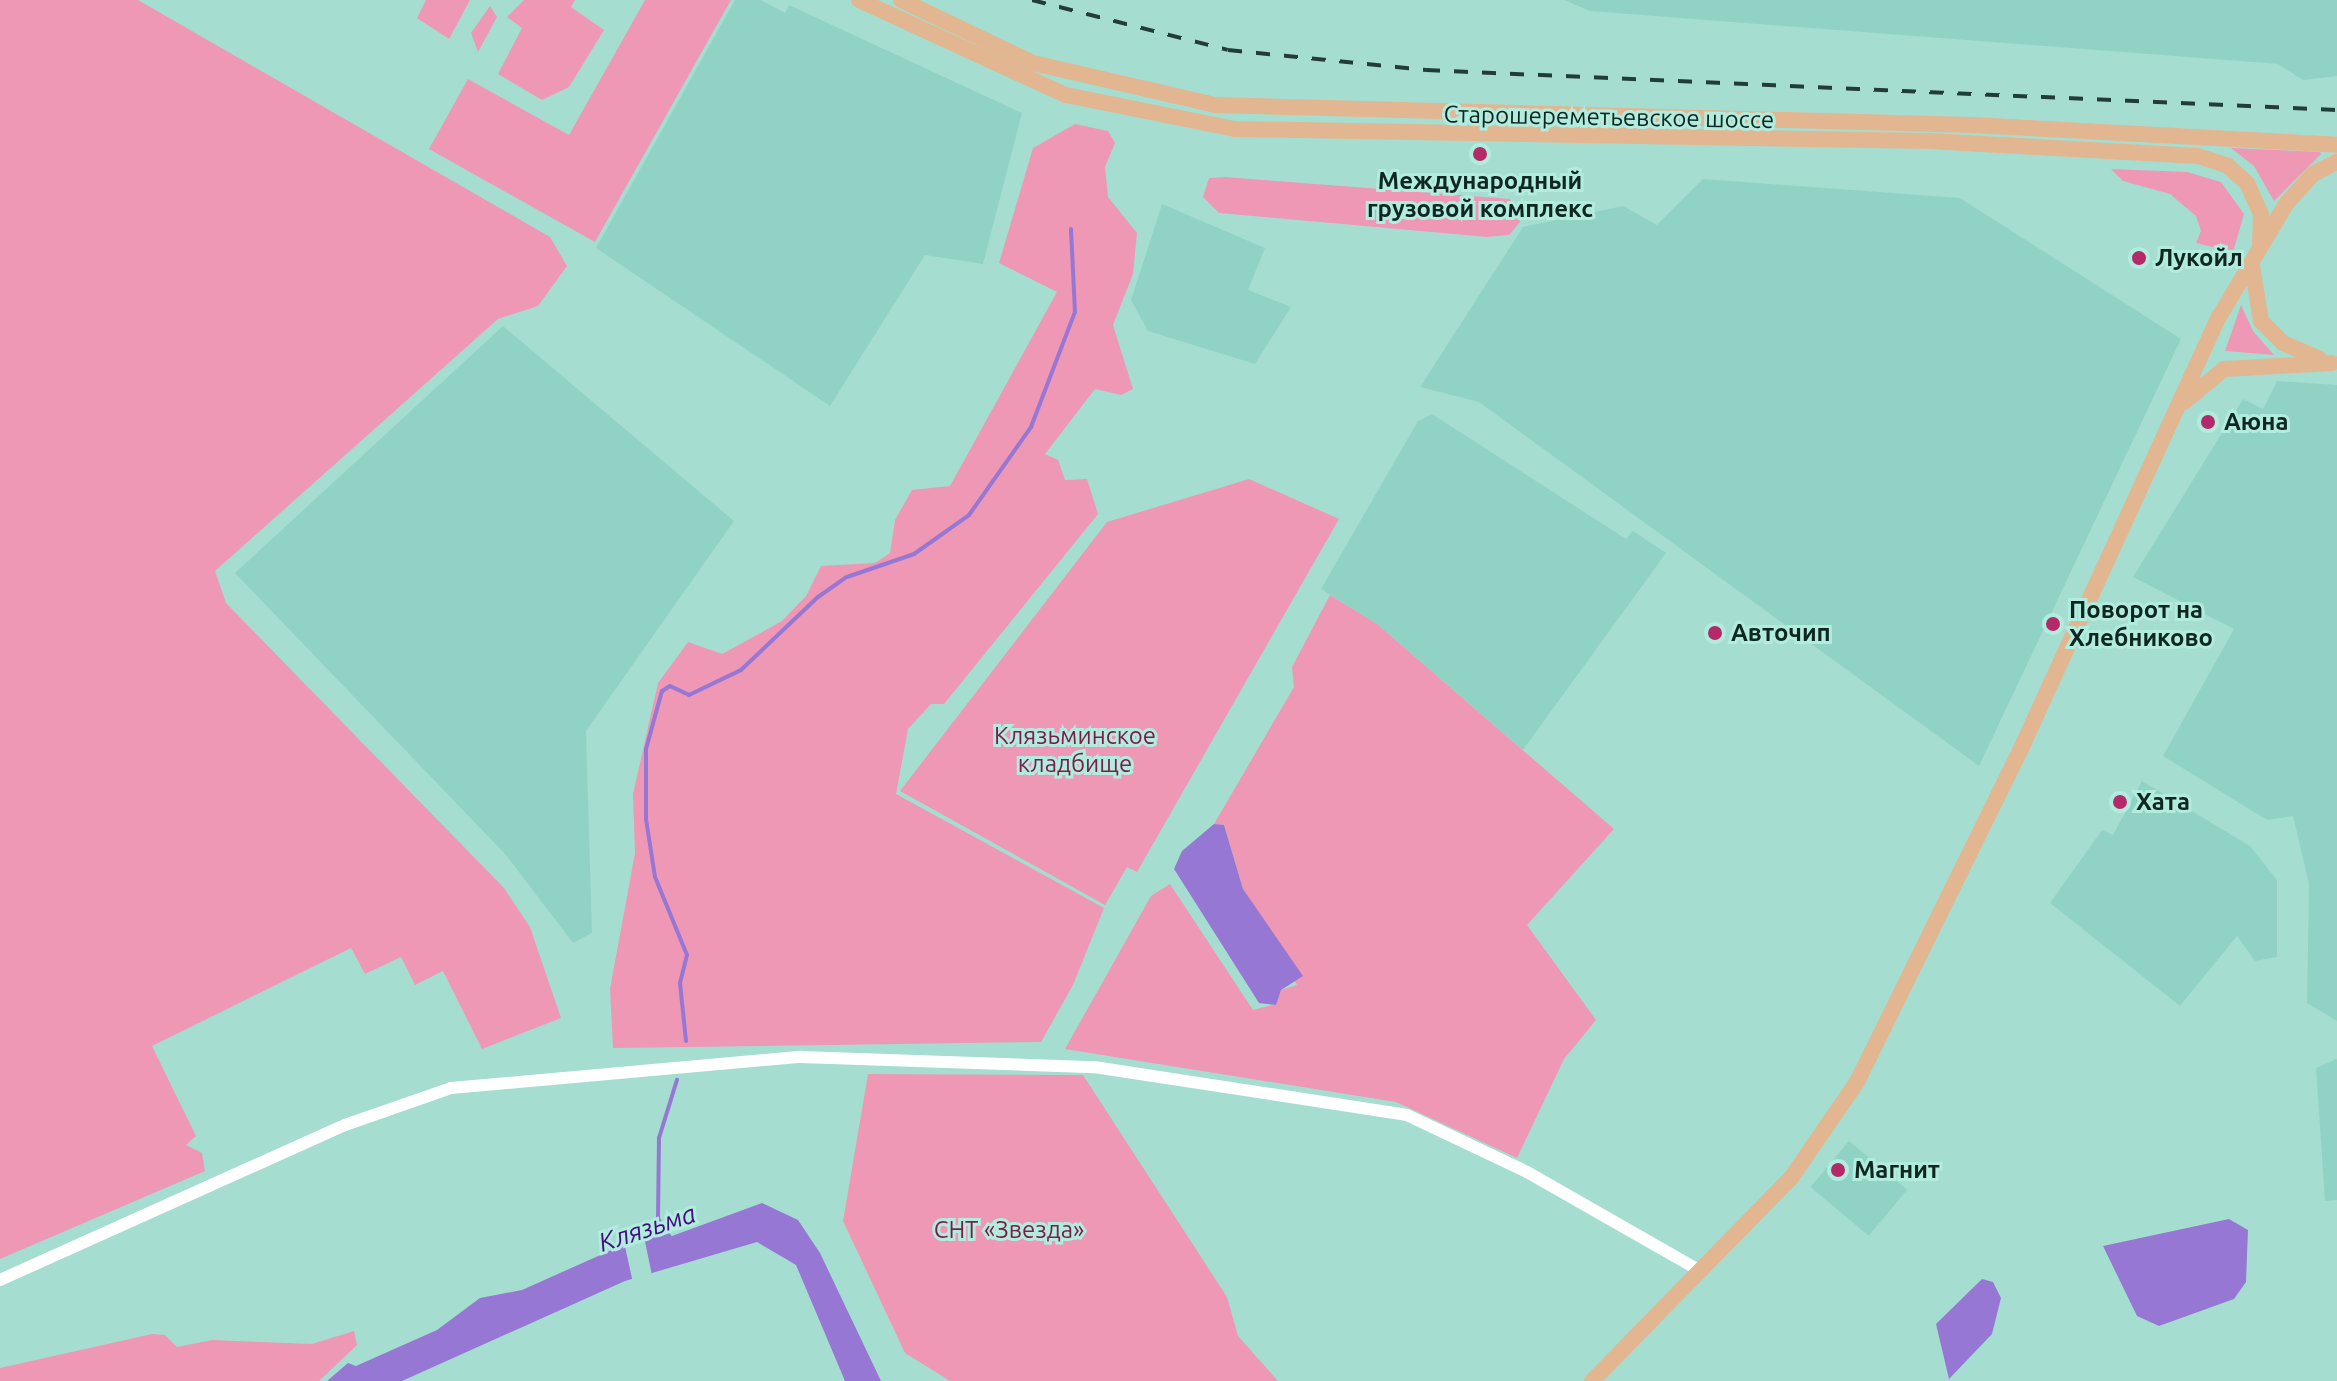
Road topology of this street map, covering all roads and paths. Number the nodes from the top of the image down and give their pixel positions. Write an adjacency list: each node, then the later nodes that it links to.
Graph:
1 (859, 0): 5 (main road, Старошереметьевское шоссе)
2 (901, 0): 3 (main road, Старошереметьевское шоссе)
3 (2337, 145)
4 (2337, 162): 5 (main road)
5 (2260, 247): 6 (main road)
6 (2252, 266): 7 (main road); 8 (main road)
7 (2335, 363): 8 (main road)
8 (2178, 409): 9 (main road)
9 (1699, 1270): 10 (street); 11 (main road)
10 (0, 1280)
11 (1592, 1381)

